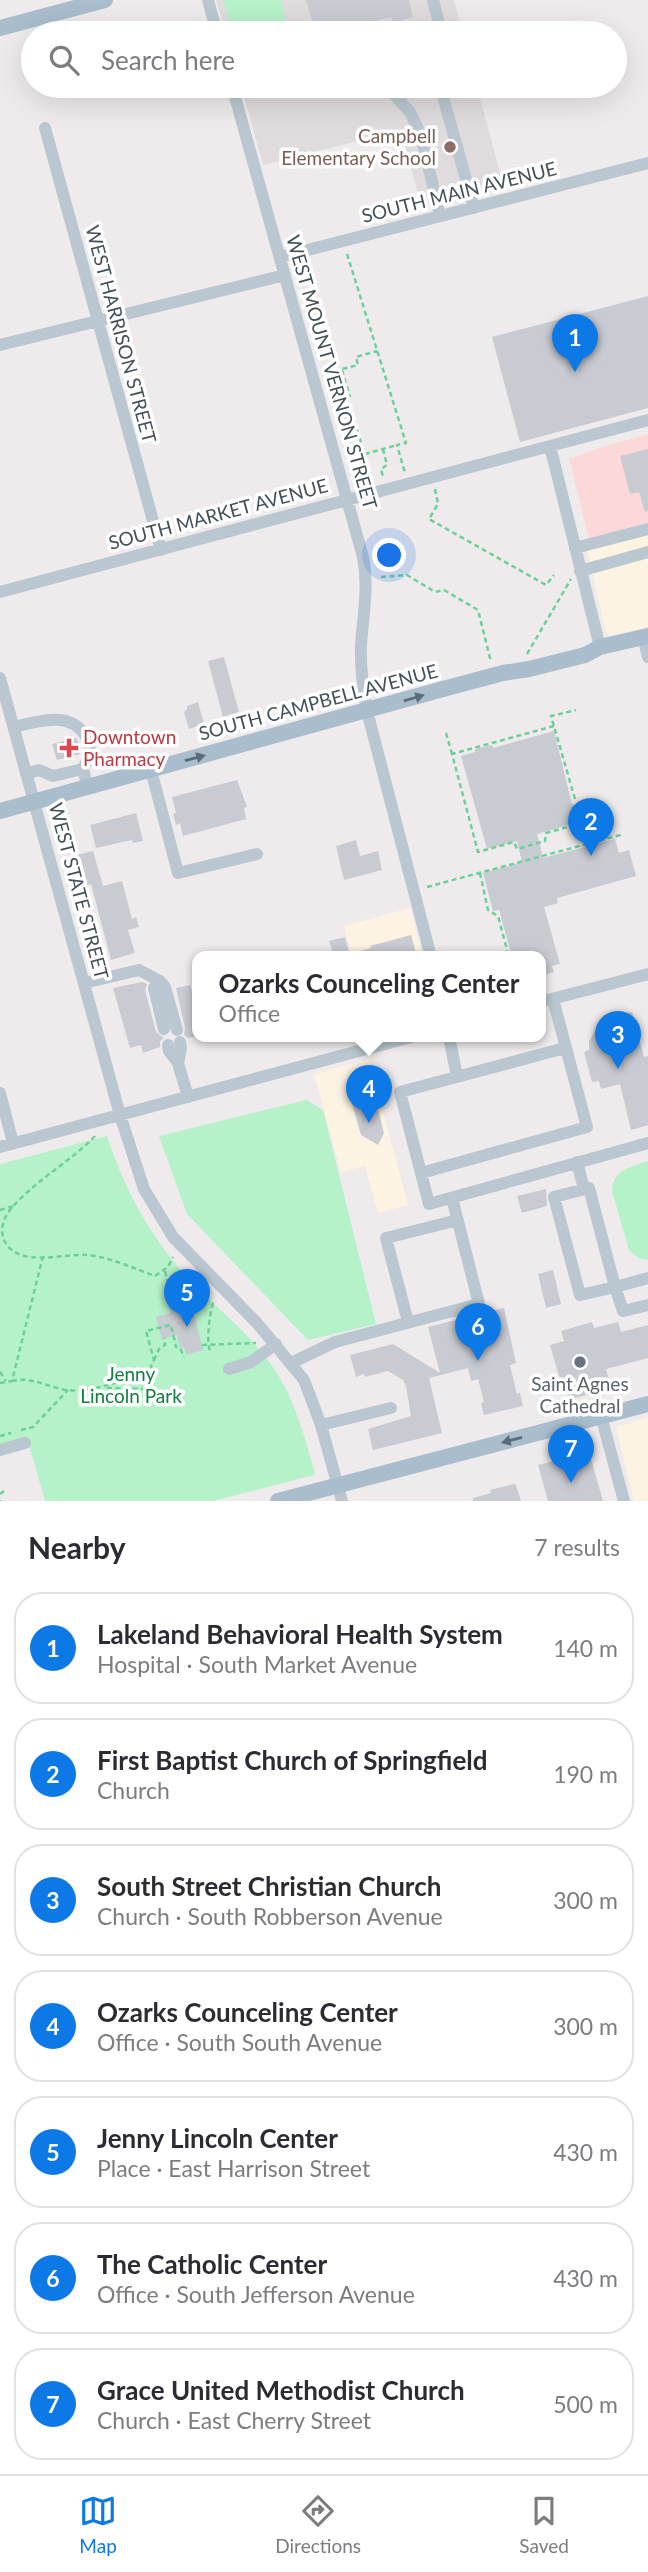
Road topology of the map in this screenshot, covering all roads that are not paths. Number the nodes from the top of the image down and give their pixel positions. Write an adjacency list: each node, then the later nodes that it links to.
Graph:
1 (105, 0): 4 (main road)
2 (208, 0): 5 (street)
3 (433, 0): 6 (street)
4 (26, 21)
5 (214, 21)
6 (438, 21)
7 (21, 22): 8 (main road)
8 (0, 28)
9 (235, 98): 16 (street, WEST MOUNT VERNON STREET)
10 (397, 98): 15 (street)
11 (443, 98): 14 (street)
12 (45, 128): 18 (street, WEST HARRISON STREET)
13 (648, 163): 14 (street, SOUTH MAIN AVENUE)
14 (474, 208): 15 (street, SOUTH MAIN AVENUE)
15 (440, 216): 16 (street, SOUTH MAIN AVENUE)
16 (280, 257): 17 (street, WEST MOUNT VERNON STREET)
17 (285, 275): 18 (street); 22 (street, WEST MOUNT VERNON STREET)
18 (98, 321): 19 (street); 25 (street, WEST HARRISON STREET)
19 (0, 345)
20 (648, 420): 21 (street, SOUTH MARKET AVENUE)
21 (551, 446): 22 (street, SOUTH MARKET AVENUE); 24 (street)
22 (348, 499): 25 (street, SOUTH MARKET AVENUE); 33 (street, WEST MOUNT VERNON STREET)
23 (648, 529): 24 (street)
24 (575, 548): 27 (street)
25 (161, 550): 28 (street, SOUTH MARKET AVENUE)
26 (648, 552): 27 (street)
27 (576, 575): 30 (street)
28 (0, 592)
29 (645, 636): 30 (main road, SOUTH CAMPBELL AVENUE); 31 (street)
30 (600, 647): 33 (main road, SOUTH CAMPBELL AVENUE, one-way to 30)
31 (648, 657)
32 (0, 678): 34 (street, WEST STATE STREET)
33 (367, 711): 36 (main road, SOUTH CAMPBELL AVENUE, one-way to 33); 44 (street, WEST MOUNT VERNON STREET)
34 (14, 727): 35 (street); 37 (street, WEST STATE STREET)
35 (83, 769): 38 (street); 39 (street)
36 (151, 770): 39 (main road, SOUTH CAMPBELL AVENUE); 43 (street)
37 (26, 774): 38 (street); 41 (street, WEST STATE STREET)
38 (53, 776): 40 (street)
39 (88, 787): 40 (main road, SOUTH CAMPBELL AVENUE)
40 (59, 795): 41 (main road, SOUTH CAMPBELL AVENUE)
41 (34, 802): 42 (main road, SOUTH CAMPBELL AVENUE); 46 (street, WEST STATE STREET)
42 (0, 811)
43 (257, 854)
44 (430, 951)
45 (648, 974): 47 (street)
46 (84, 983): 53 (street); 54 (street, WEST STATE STREET)
47 (547, 1001): 50 (street)
48 (392, 1042): 53 (street)
49 (450, 1042): 51 (street)
50 (565, 1048): 51 (street); 59 (street)
51 (457, 1076): 59 (street)
52 (0, 1093): 55 (street)
53 (188, 1097): 54 (street)
54 (120, 1115): 55 (street); 67 (street, WEST STATE STREET)
55 (13, 1143): 57 (street)
56 (648, 1143): 58 (street)
57 (0, 1147)
58 (577, 1162): 60 (street); 61 (street)
59 (421, 1173): 61 (street)
60 (584, 1189): 64 (street); 64 (street)
61 (453, 1198): 62 (street)
62 (458, 1220): 66 (street); 66 (street)
63 (648, 1278): 64 (street)
64 (615, 1287): 65 (street)
65 (648, 1305)
66 (408, 1322): 68 (street)
67 (276, 1344): 68 (street, WEST STATE STREET); 69 (street)
68 (291, 1363): 73 (street, WEST STATE STREET)
69 (229, 1369)
70 (648, 1404): 72 (main road)
71 (391, 1408): 73 (street)
72 (601, 1416): 76 (main road, one-way to 76); 78 (street)
73 (321, 1425): 76 (street, WEST STATE STREET)
74 (25, 1443): 75 (street)
75 (0, 1450)
76 (340, 1493): 77 (main road)
77 (278, 1501)
78 (624, 1501)

